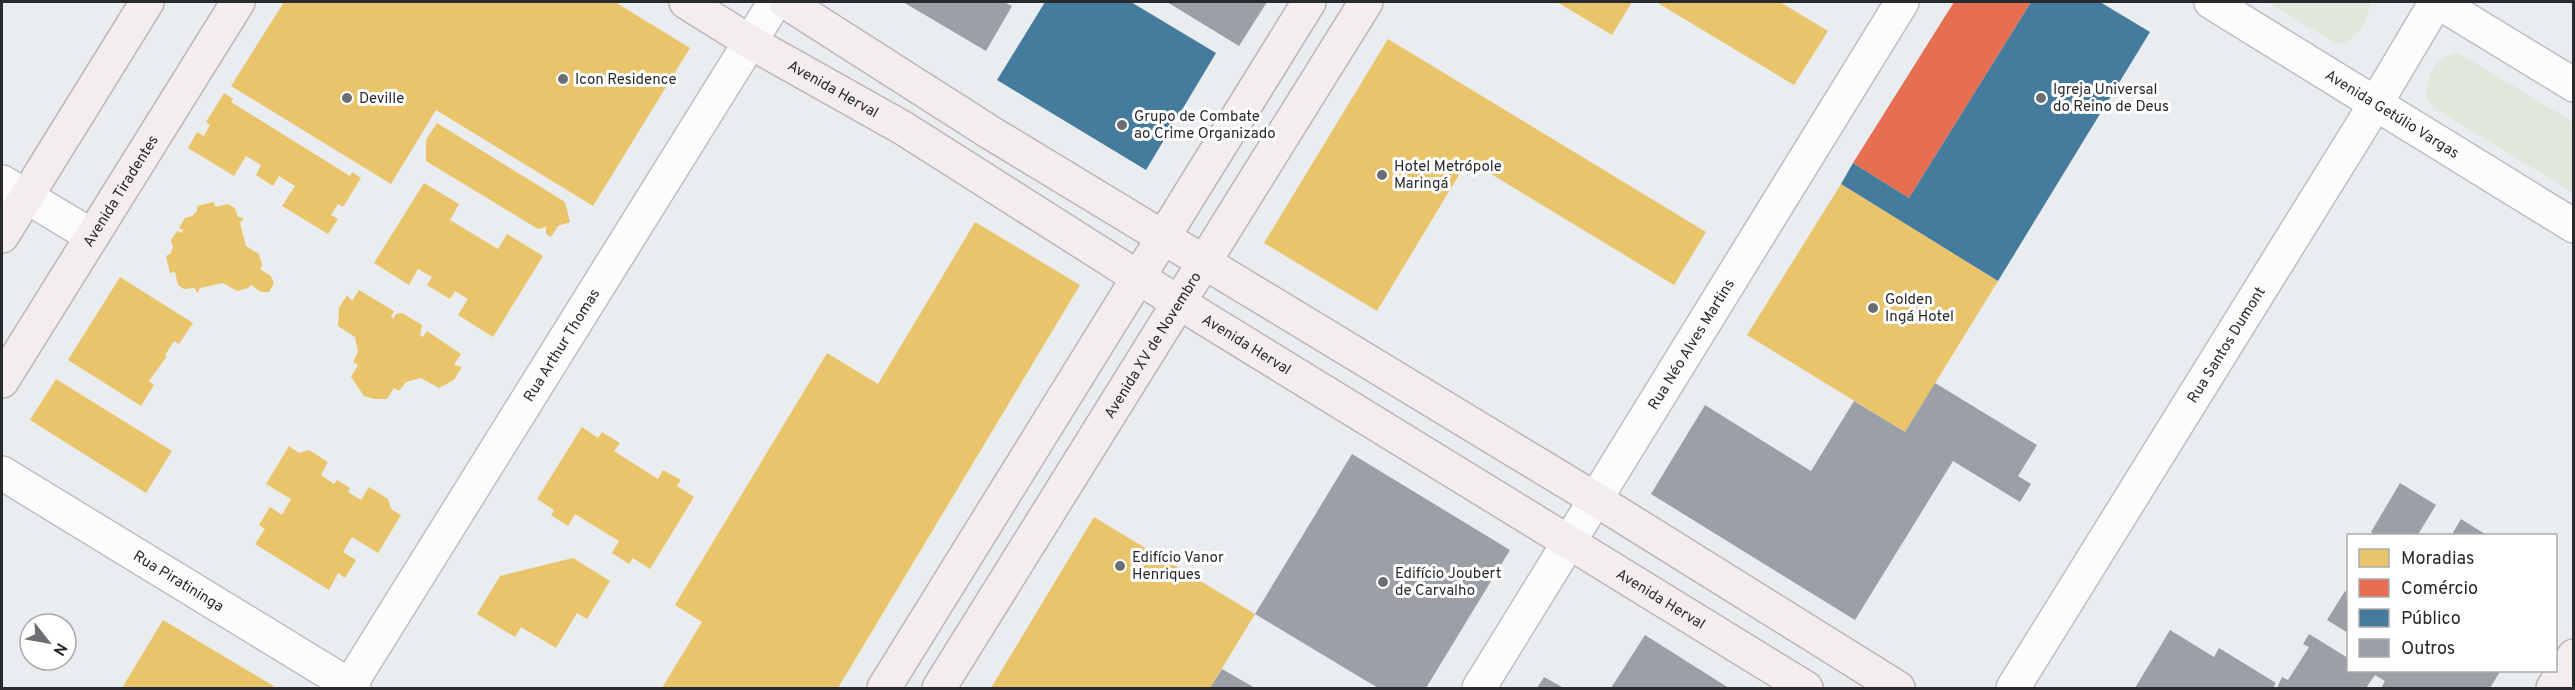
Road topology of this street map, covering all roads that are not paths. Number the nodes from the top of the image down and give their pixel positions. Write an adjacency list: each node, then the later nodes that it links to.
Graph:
1 (147, 2): 16 (main road)
2 (238, 2): 19 (main road, Avenida Tiradentes)
3 (686, 2): 11 (main road, Avenida Herval)
4 (775, 2): 11 (street, Rua Arthur Thomas)
5 (786, 2): 15 (main road)
6 (1309, 2): 20 (main road)
7 (1366, 2): 21 (main road, Avenida XV de Novembro)
8 (1902, 2): 28 (street, Rua Néo Alves Martins)
9 (2211, 2): 13 (street, Avenida Getúlio Vargas)
10 (2437, 2): 12 (street); 13 (street, Rua Santos Dumont)
11 (750, 42): 14 (main road, Avenida Herval); 33 (street, Rua Arthur Thomas)
12 (2574, 85)
13 (2376, 104): 17 (street, Avenida Getúlio Vargas); 39 (street, Rua Santos Dumont)
14 (903, 128): 15 (main road); 22 (main road, Avenida Herval)
15 (991, 133): 20 (main road)
16 (14, 189): 18 (main road); 19 (street)
17 (2574, 226)
18 (2, 236)
19 (92, 236): 25 (main road, Avenida Tiradentes)
20 (1164, 237): 21 (main road); 22 (main road)
21 (1204, 262): 23 (main road, Avenida XV de Novembro); 24 (main road)
22 (1139, 278): 23 (main road, Avenida Herval); 34 (main road)
23 (1180, 302): 26 (main road, Avenida Herval); 35 (main road, Avenida XV de Novembro)
24 (1390, 377): 26 (main road); 28 (main road)
25 (2, 381)
26 (1411, 446): 29 (main road, Avenida Herval)
27 (2, 473): 33 (street, Rua Piratininga)
28 (1595, 499): 29 (street, Rua Néo Alves Martins); 31 (main road)
29 (1568, 543): 30 (main road, Avenida Herval); 36 (street, Rua Néo Alves Martins)
30 (1717, 633): 31 (main road); 37 (main road, Avenida Herval)
31 (1808, 633): 38 (main road)
32 (2574, 656): 40 (main road)
33 (351, 688)
34 (884, 688)
35 (939, 688)
36 (1479, 688)
37 (1806, 688)
38 (1898, 688)
39 (2013, 688)
40 (2553, 688)

